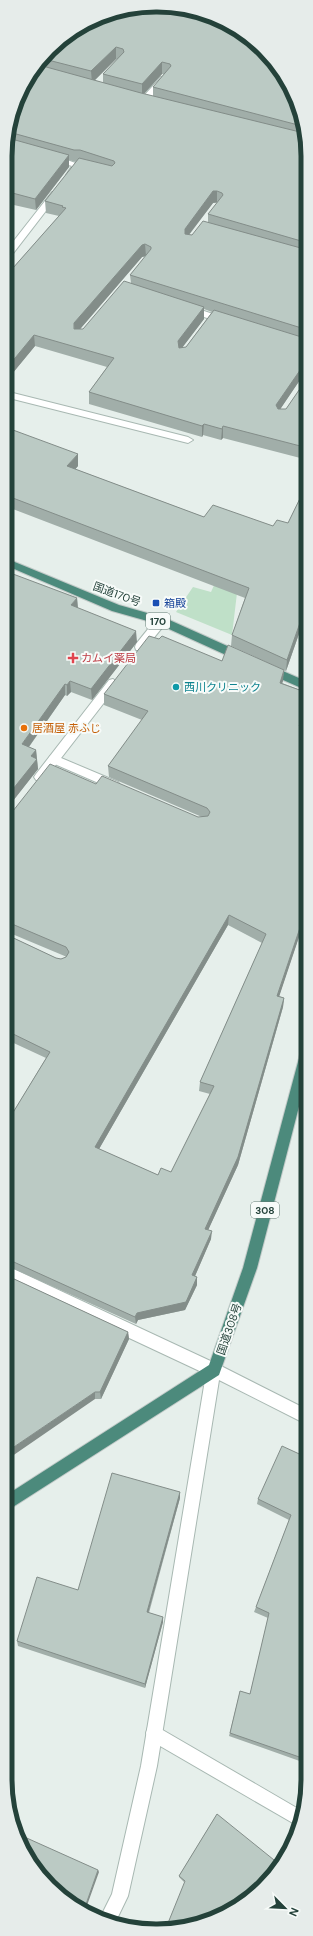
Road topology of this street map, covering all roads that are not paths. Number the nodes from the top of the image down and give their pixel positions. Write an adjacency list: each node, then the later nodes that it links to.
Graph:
1 (166, 77): 2 (street)
2 (145, 101)
3 (42, 155): 4 (street)
4 (12, 249)
5 (182, 307): 6 (street)
6 (234, 324)
7 (12, 396): 8 (street)
8 (188, 440)
9 (12, 564): 10 (highway, 国道170号 / 170)
10 (160, 621): 11 (street); 13 (highway, 国道170号 / 170)
11 (132, 659)
12 (122, 672): 14 (street)
13 (301, 684)
14 (54, 759): 15 (street); 16 (street)
15 (32, 788)
16 (124, 790)
17 (301, 1074): 19 (highway, 国道308号 / 308)
18 (12, 1275): 19 (street)
19 (214, 1370): 20 (street); 21 (highway); 22 (street)
20 (301, 1414)
21 (12, 1500)
22 (154, 1733): 23 (street); 24 (street)
23 (296, 1817)
24 (110, 1916)

